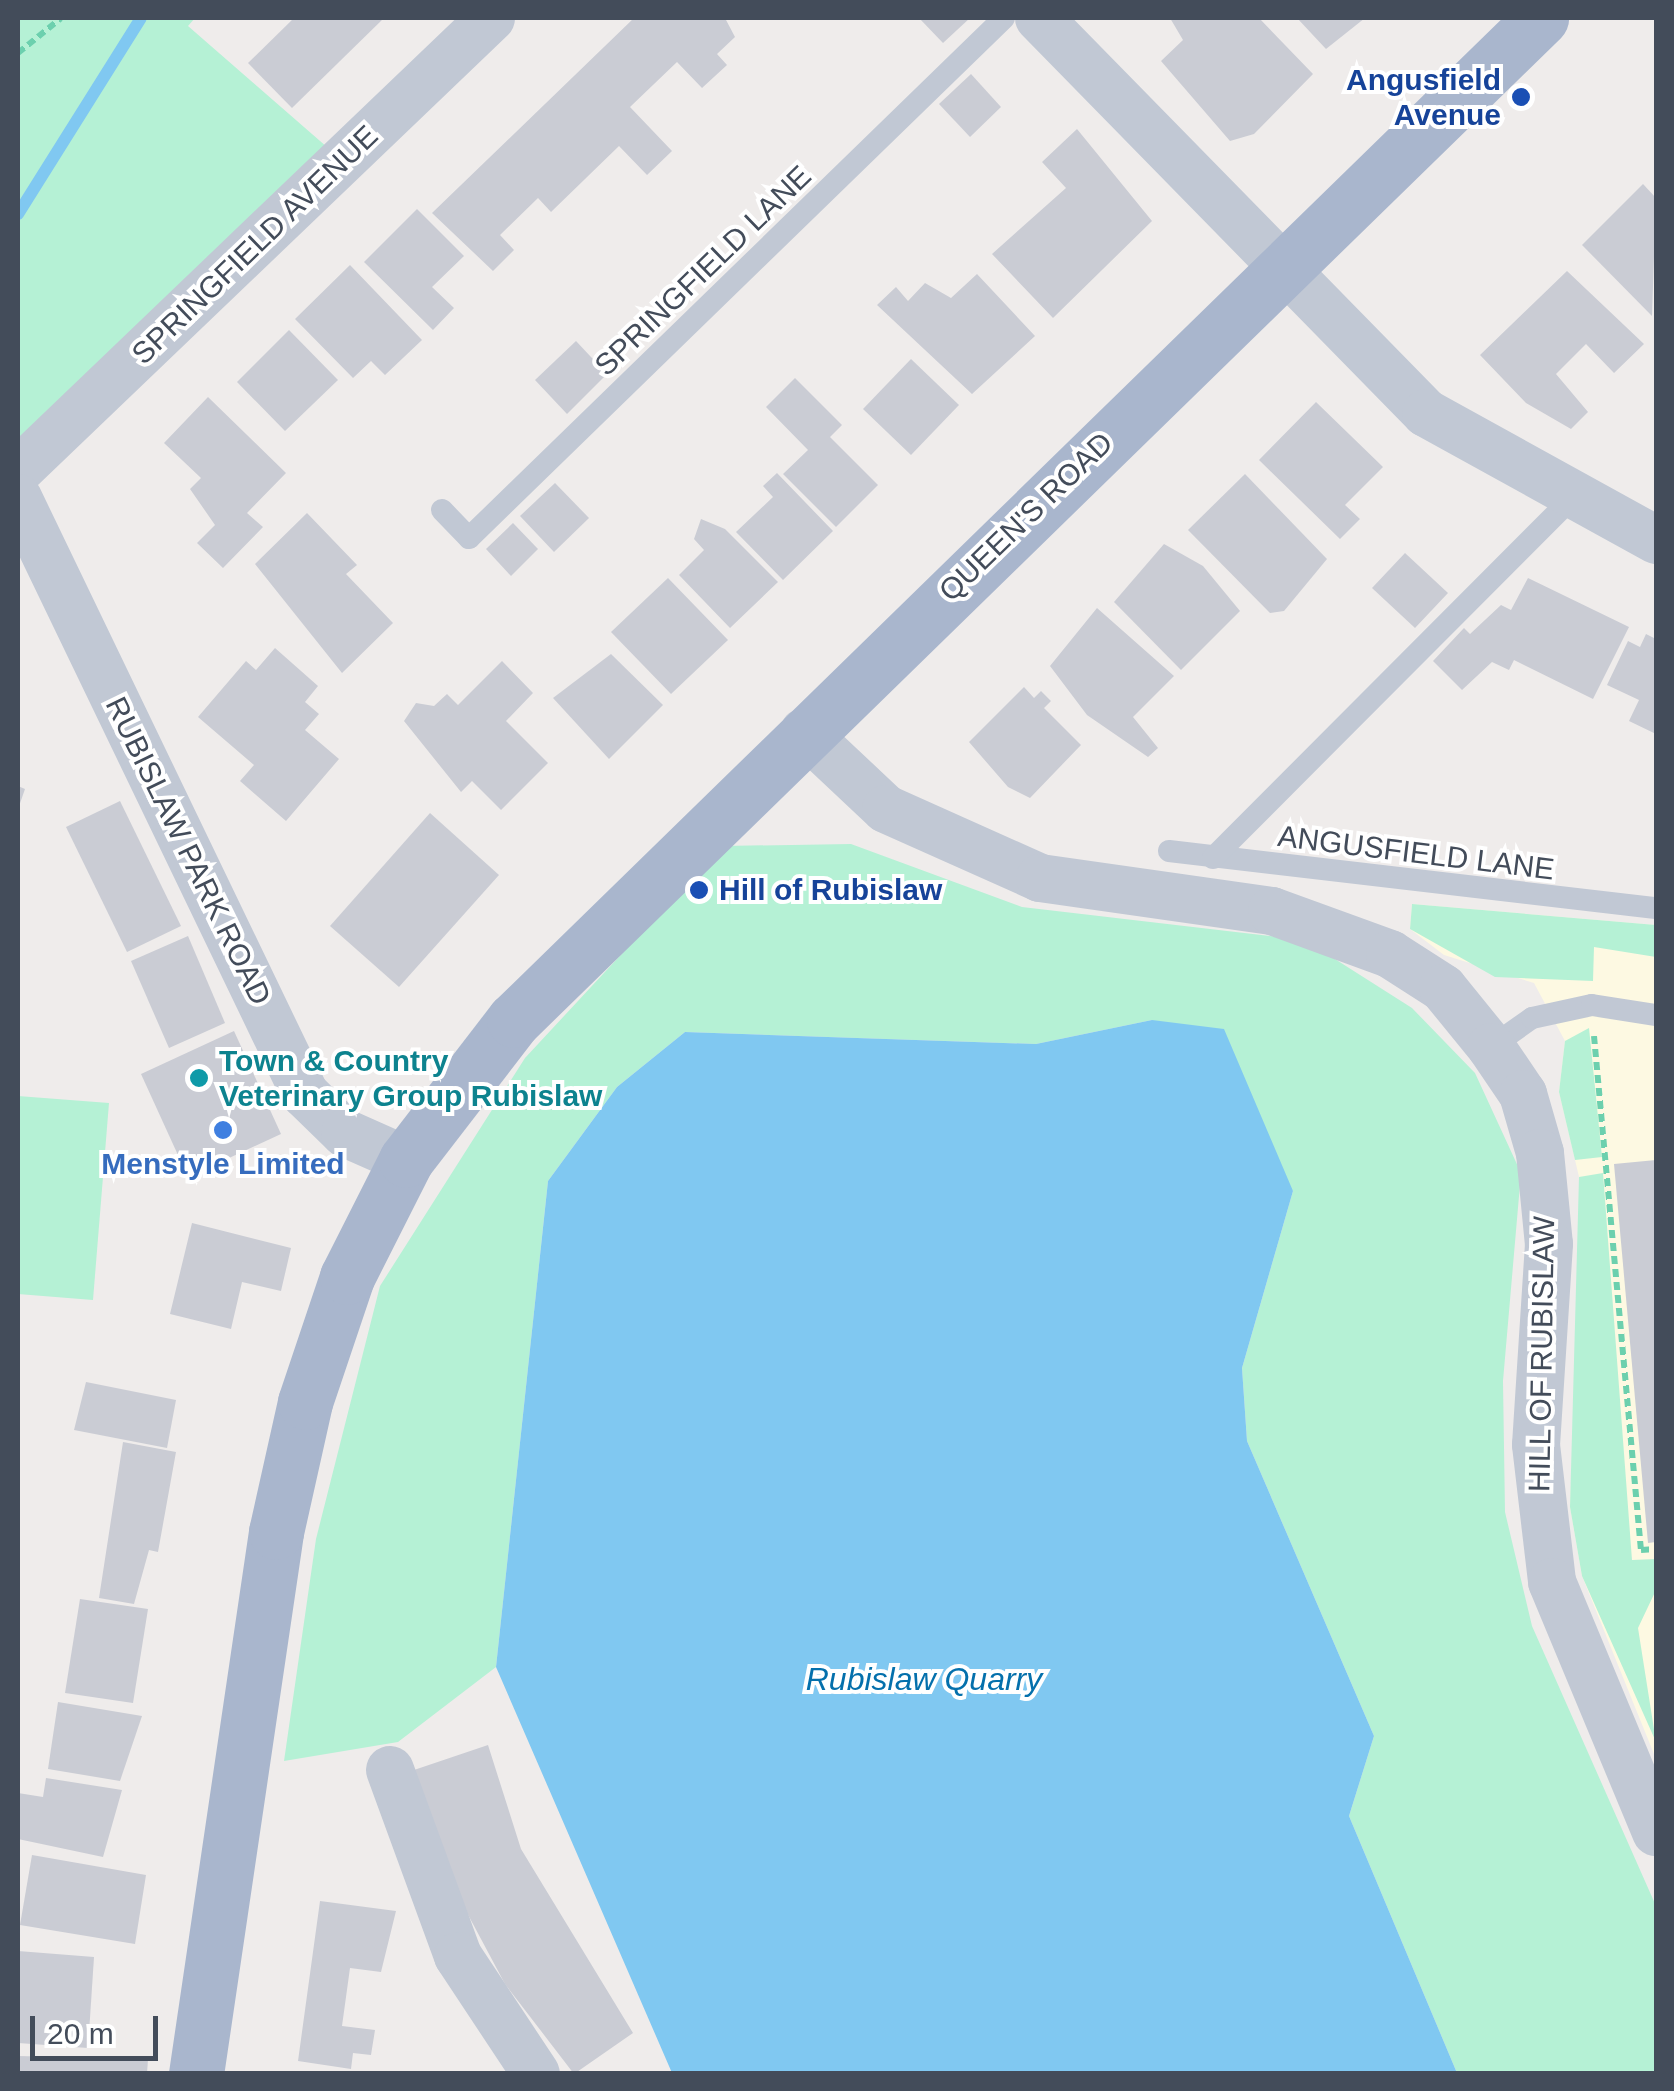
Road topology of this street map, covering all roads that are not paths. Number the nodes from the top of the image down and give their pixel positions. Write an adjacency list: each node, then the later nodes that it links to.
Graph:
1 (491, 18): 6 (street, SPRINGFIELD AVENUE)
2 (1004, 18): 9 (lane, SPRINGFIELD LANE)
3 (1038, 18): 5 (street)
4 (1542, 18): 5 (main road, QUEEN'S ROAD)
5 (1280, 271): 8 (street); 11 (main road, QUEEN'S ROAD)
6 (18, 471)
7 (18, 498): 17 (street, RUBISLAW PARK ROAD)
8 (1571, 499): 10 (street); 13 (lane)
9 (442, 510)
10 (1649, 526)
11 (804, 732): 16 (street, HILL OF RUBISLAW); 17 (main road, QUEEN'S ROAD)
12 (1169, 851): 13 (lane, ANGUSFIELD LANE)
13 (1213, 858): 14 (lane, ANGUSFIELD LANE)
14 (1656, 908)
15 (1656, 1016): 16 (lane)
16 (1491, 1046): 19 (street, HILL OF RUBISLAW)
17 (406, 1160): 20 (main road, QUEEN'S ROAD)
18 (390, 1770): 21 (street)
19 (1656, 1832)
20 (196, 2074)
21 (536, 2074)

